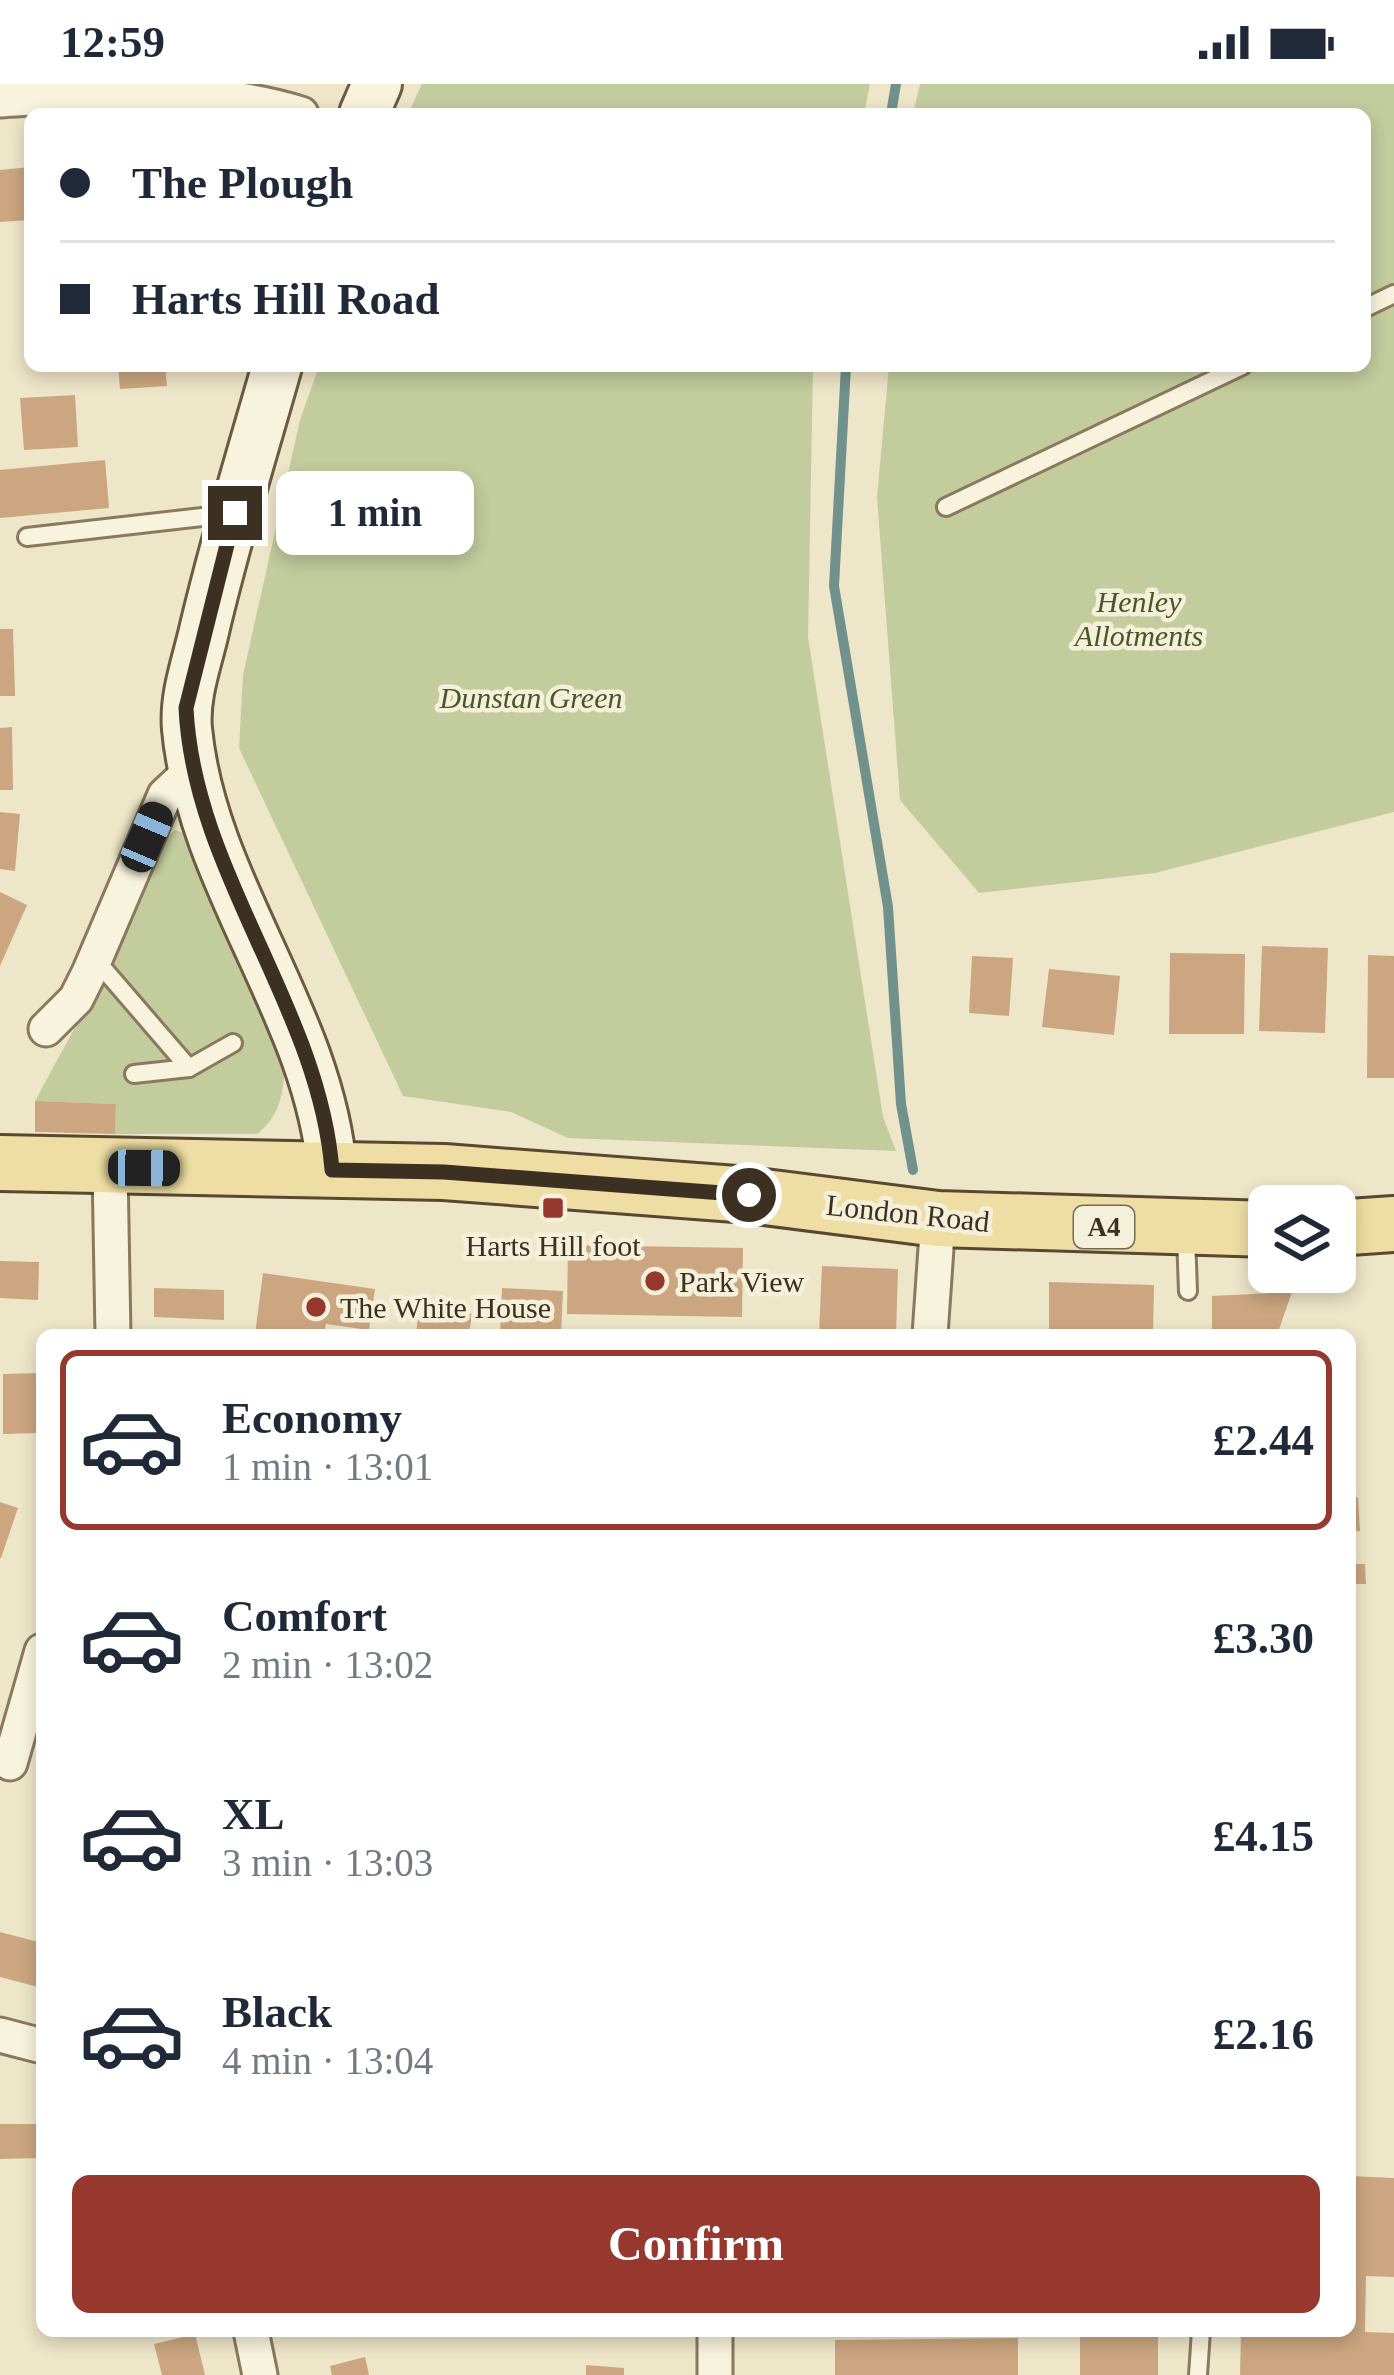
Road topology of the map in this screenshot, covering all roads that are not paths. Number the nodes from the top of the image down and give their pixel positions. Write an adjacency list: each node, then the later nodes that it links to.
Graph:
1 (0, 100): 2 (street)
2 (283, 108)
3 (275, 372): 6 (street)
4 (1229, 372): 5 (lane)
5 (946, 506)
6 (235, 513): 7 (lane); 8 (street)
7 (27, 537)
8 (194, 768): 9 (street); 16 (street)
9 (95, 959): 10 (street); 12 (lane)
10 (46, 1030)
11 (233, 1042): 12 (lane)
12 (189, 1067): 13 (lane)
13 (134, 1074)
14 (0, 1163): 15 (main road, A4)
15 (110, 1168): 16 (main road, A4); 23 (street)
16 (332, 1170): 17 (main road, London Road / A4)
17 (938, 1219): 21 (main road, London Road / A4); 24 (street)
18 (1394, 1224): 19 (main road)
19 (1356, 1227)
20 (1248, 1228): 21 (main road, London Road / A4)
21 (1186, 1229): 22 (lane)
22 (1188, 1291)
23 (113, 1329)
24 (929, 1329)
25 (36, 1672): 26 (street)
26 (10, 1763)
27 (0, 2036): 28 (street)
28 (36, 2045)
29 (252, 2337): 32 (street)
30 (715, 2337): 33 (street)
31 (1201, 2337): 34 (lane)
32 (260, 2375)
33 (715, 2375)
34 (1198, 2375)

